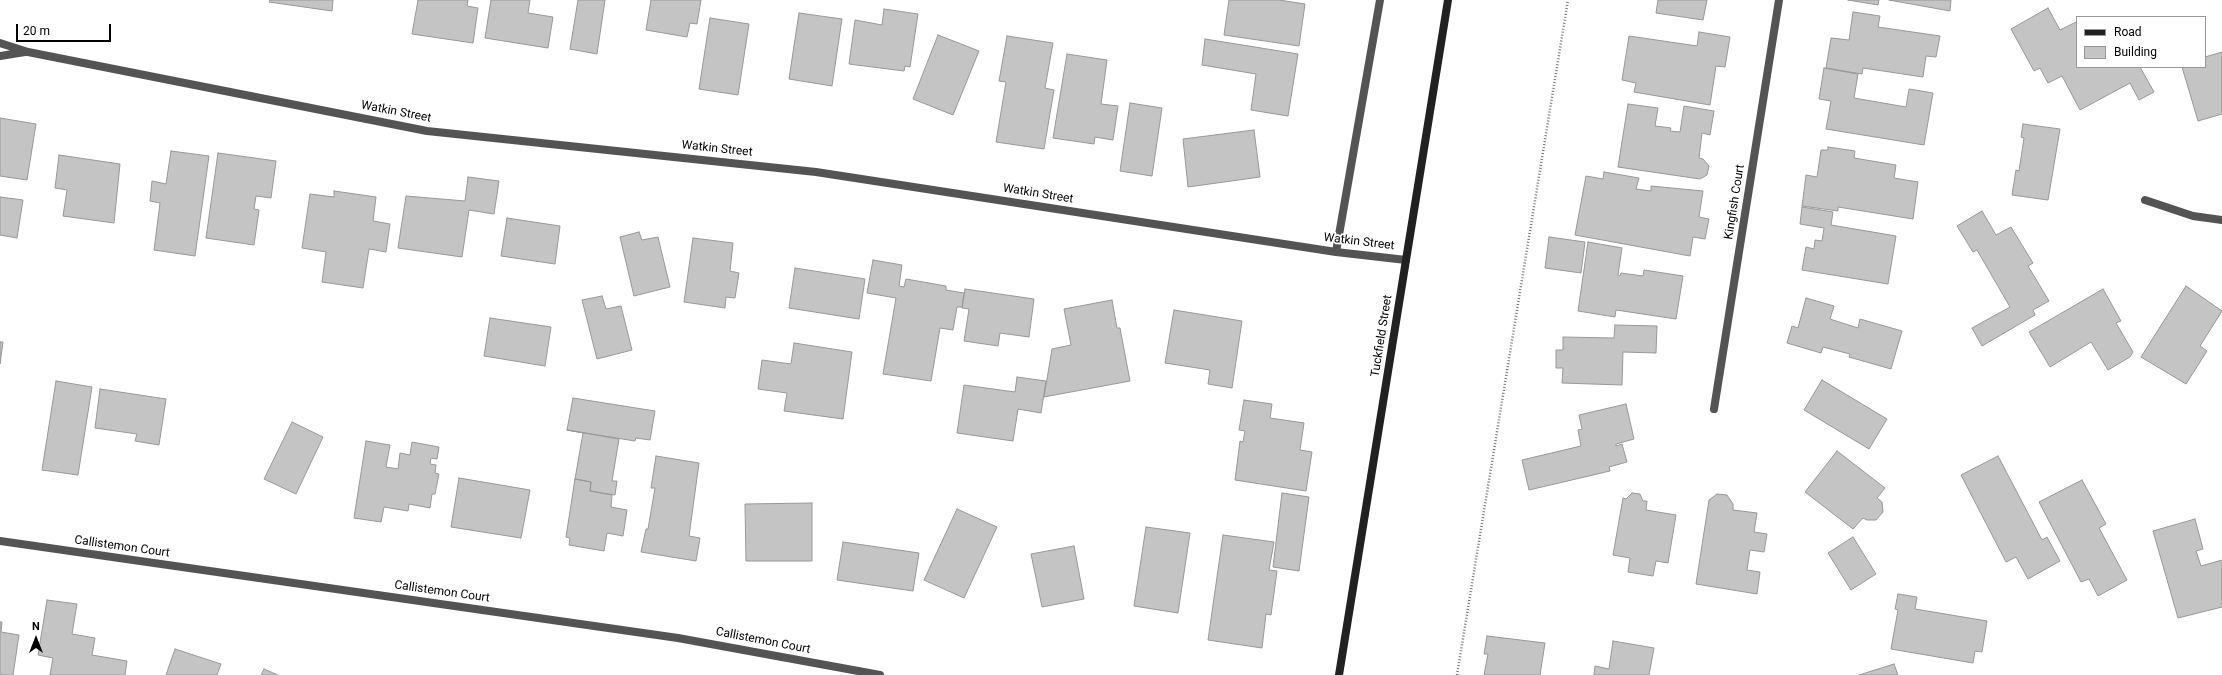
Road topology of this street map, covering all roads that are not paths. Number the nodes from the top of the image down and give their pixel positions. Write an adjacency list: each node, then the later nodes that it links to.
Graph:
1 (1380, 0): 9 (street)
2 (1448, 0): 10 (main road, Tuckfield Street)
3 (1779, 0): 11 (street, Kingfish Court)
4 (0, 43): 5 (street, Watkin Street)
5 (28, 52): 6 (street, Watkin Street); 9 (street, Watkin Street)
6 (0, 56)
7 (2145, 200): 8 (street)
8 (2222, 220)
9 (1336, 252): 10 (street, Watkin Street)
10 (1406, 260): 14 (main road, Tuckfield Street)
11 (1714, 409)
12 (0, 542): 13 (street, Callistemon Court)
13 (880, 675)
14 (1340, 675)

